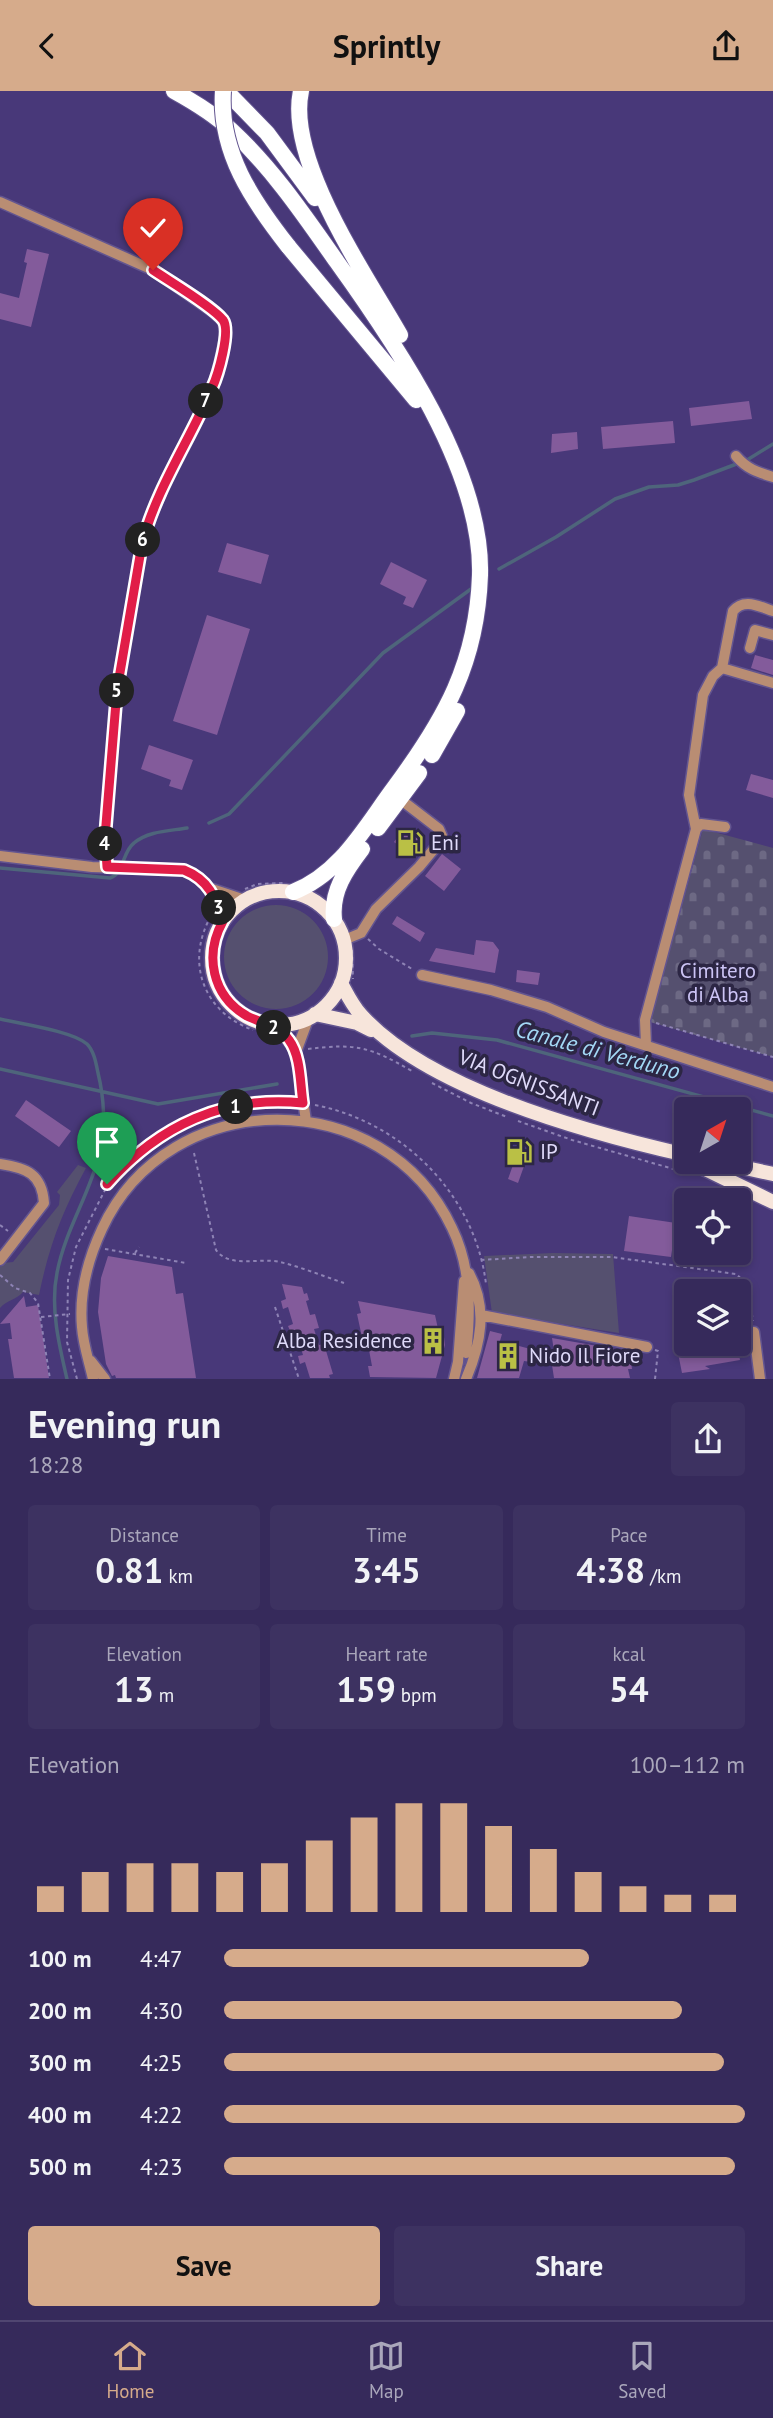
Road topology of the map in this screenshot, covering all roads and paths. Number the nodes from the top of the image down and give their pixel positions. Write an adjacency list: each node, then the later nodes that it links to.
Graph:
1 (174, 91): 6 (highway)
2 (224, 91): 5 (highway); 6 (highway, bridge)
3 (301, 91): 5 (highway)
4 (0, 202): 18 (street)
5 (349, 246): 14 (highway)
6 (442, 433): 19 (highway)
7 (736, 456): 8 (street)
8 (773, 477)
9 (773, 611): 12 (street)
10 (773, 635): 11 (street)
11 (750, 648)
12 (722, 668): 13 (street); 16 (street)
13 (773, 683)
14 (400, 799): 25 (highway); 26 (street)
15 (724, 827): 16 (street)
16 (696, 829): 30 (street)
17 (0, 856): 18 (street)
18 (110, 866): 20 (street)
19 (309, 886): 21 (highway); 22 (path)
20 (212, 889): 22 (street); 24 (street)
21 (293, 892): 23 (main road); 25 (main road)
22 (230, 895): 23 (street)
23 (245, 900): 24 (main road)
24 (221, 914): 31 (main road); 31 (path)
25 (334, 919): 26 (main road)
26 (351, 937): 27 (path); 28 (path); 28 (main road)
27 (422, 975): 33 (street)
28 (348, 983): 29 (main road); 32 (main road, VIA OGNISSANTI)
29 (312, 1016): 31 (main road); 32 (main road, VIA OGNISSANTI); 34 (street)
30 (645, 1020): 33 (street); 35 (path)
31 (258, 1026): 34 (street)
32 (385, 1037): 40 (main road, VIA OGNISSANTI)
33 (646, 1045): 36 (street)
34 (296, 1052): 37 (street)
35 (773, 1057)
36 (773, 1087)
37 (303, 1103): 38 (street); 52 (path); 67 (path)
38 (306, 1121): 39 (street); 54 (street)
39 (190, 1138): 48 (street); 56 (path)
40 (674, 1153)
41 (0, 1164): 51 (street)
42 (751, 1169): 44 (main road)
43 (718, 1174): 45 (main road, VIA OGNISSANTI)
44 (773, 1174)
45 (773, 1202)
46 (0, 1224): 47 (path)
47 (9, 1231)
48 (93, 1247): 50 (path); 65 (street)
49 (139, 1247): 50 (path)
50 (134, 1254): 53 (path)
51 (0, 1260)
52 (481, 1260): 57 (path); 62 (path)
53 (186, 1263)
54 (466, 1268): 60 (street); 64 (street); 72 (street)
55 (0, 1275): 61 (path)
56 (344, 1283)
57 (486, 1287)
58 (275, 1307): 71 (path)
59 (61, 1315): 61 (path)
60 (481, 1315): 63 (street); 73 (street)
61 (40, 1317): 66 (path)
62 (754, 1332): 75 (street)
63 (648, 1347): 74 (path)
64 (466, 1353)
65 (87, 1356): 68 (street); 69 (street); 70 (street)
66 (50, 1378)
67 (77, 1378)
68 (86, 1378)
69 (93, 1378)
70 (105, 1378)
71 (299, 1378)
72 (454, 1378)
73 (466, 1378)
74 (655, 1378)
75 (760, 1378)

